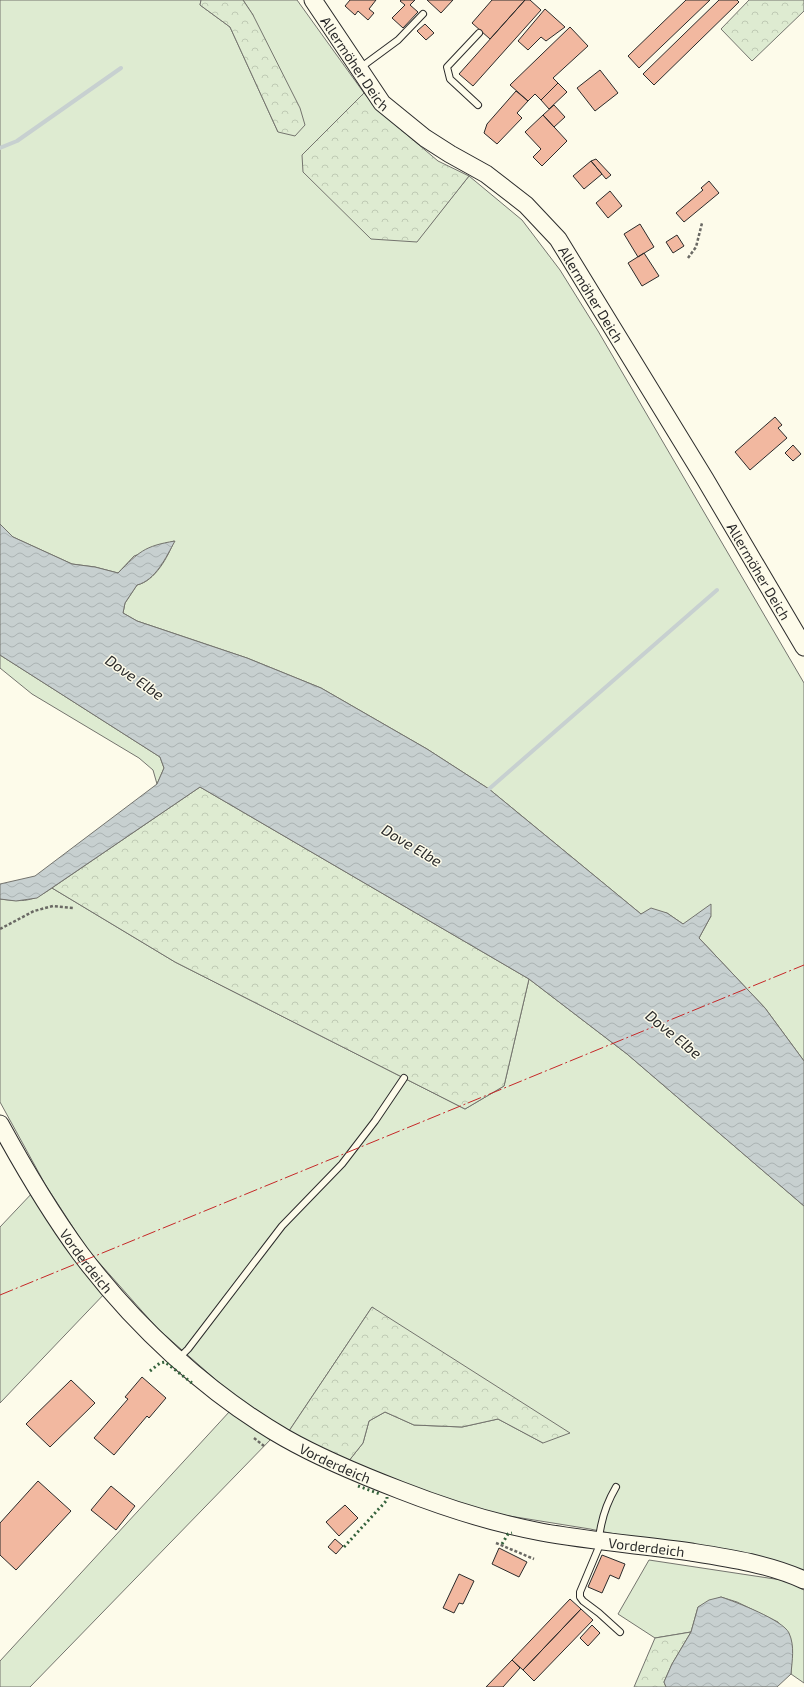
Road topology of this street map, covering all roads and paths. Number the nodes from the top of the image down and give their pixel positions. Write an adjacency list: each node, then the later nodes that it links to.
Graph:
1 (313, 0): 4 (street, Allermöher Deich)
2 (423, 14): 4 (lane)
3 (479, 33): 5 (lane)
4 (359, 69): 8 (street, Allermöher Deich)
5 (478, 105)
6 (702, 223): 7 (path)
7 (688, 258)
8 (804, 647)
9 (73, 908): 10 (path)
10 (0, 929)
11 (404, 1078): 13 (lane)
12 (0, 1124): 13 (street, Vorderdeich)
13 (178, 1359): 15 (street, Vorderdeich)
14 (616, 1487): 15 (lane)
15 (600, 1541): 18 (street, Vorderdeich); 19 (lane)
16 (496, 1543): 17 (path)
17 (534, 1560)
18 (804, 1580)
19 (620, 1632)

